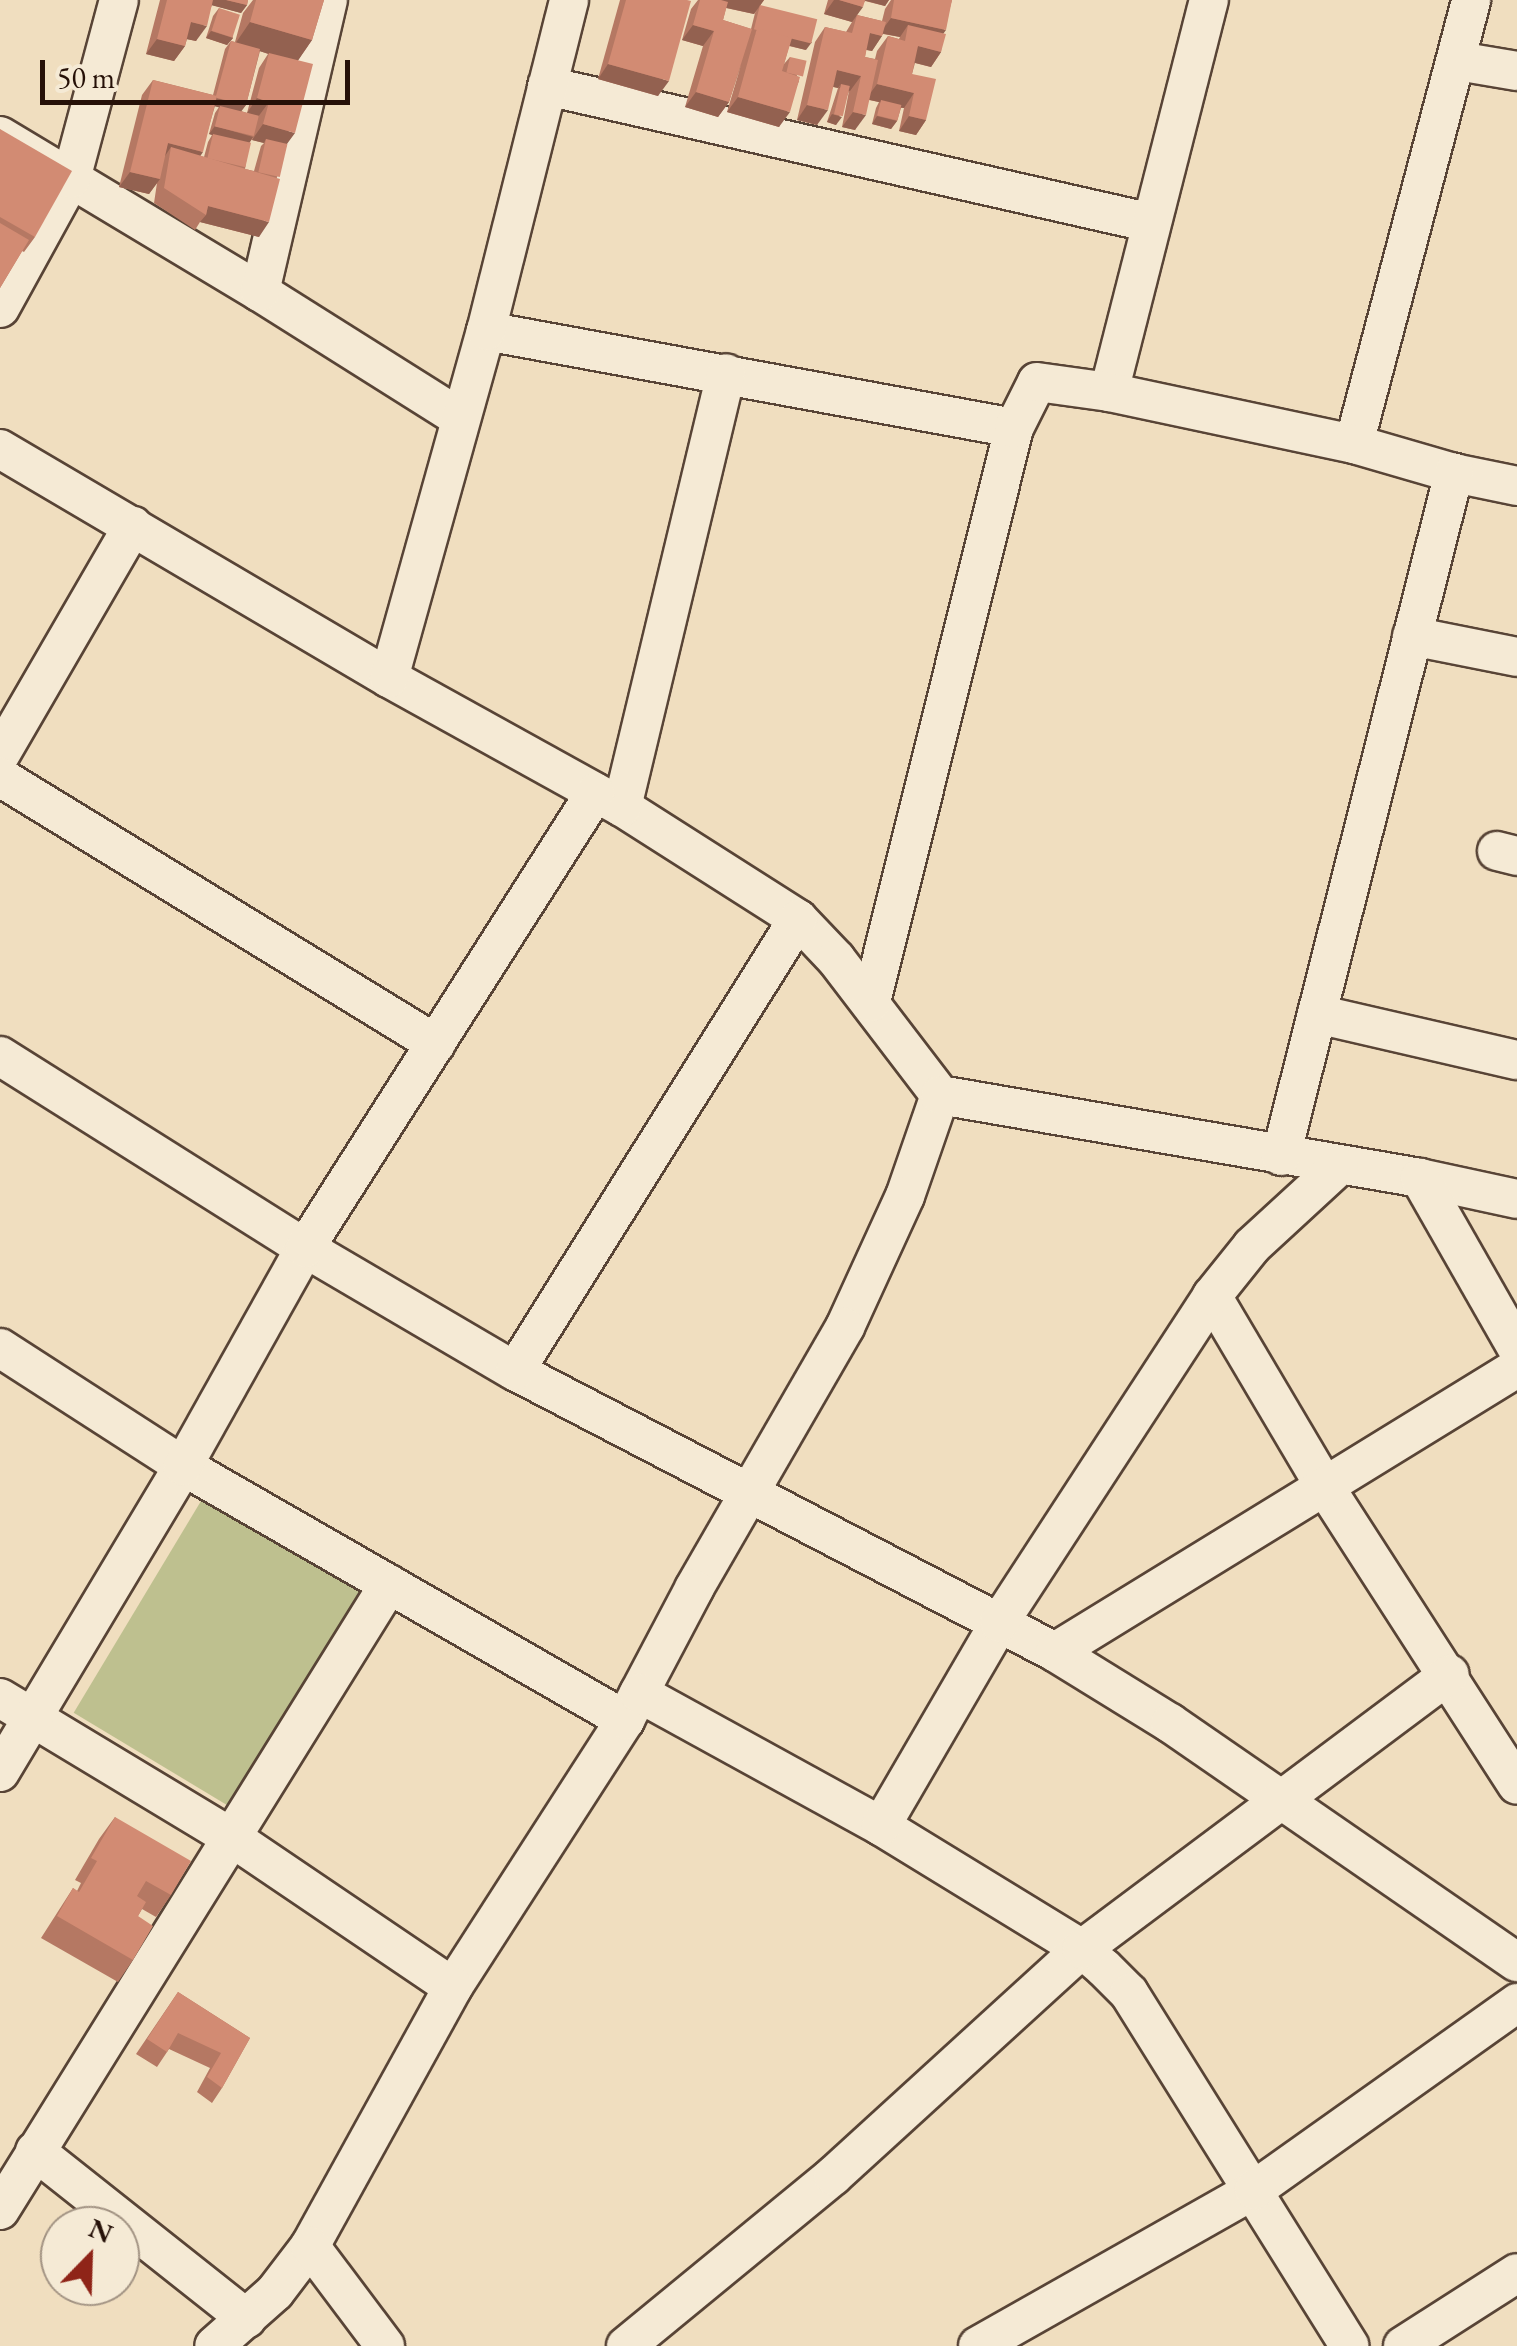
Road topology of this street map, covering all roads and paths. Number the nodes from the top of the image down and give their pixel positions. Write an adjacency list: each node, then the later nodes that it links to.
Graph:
1 (119, 0): 10 (street)
2 (328, 0): 12 (street)
3 (569, 0): 8 (street)
4 (1210, 0): 11 (street)
5 (1471, 0): 6 (street)
6 (1456, 61): 7 (street); 19 (street)
7 (1517, 72)
8 (547, 86): 11 (street); 14 (street)
9 (0, 136): 10 (street)
10 (71, 179): 12 (street); 13 (street)
11 (1152, 223): 16 (street)
12 (260, 292): 17 (street)
13 (0, 308)
14 (486, 331): 15 (street); 17 (street)
15 (726, 373): 18 (street); 29 (street)
16 (1109, 392): 18 (street); 19 (street)
17 (460, 418): 26 (street)
18 (1014, 428): 31 (street)
19 (1354, 444): 21 (street)
20 (0, 449): 23 (street)
21 (1454, 474): 22 (street); 24 (street)
22 (1517, 486)
23 (134, 526): 26 (street); 27 (street)
24 (1412, 636): 25 (street); 32 (street)
25 (1517, 657)
26 (388, 678): 29 (street)
27 (0, 755)
28 (0, 777): 33 (street)
29 (608, 800): 30 (street); 33 (street)
30 (798, 919): 31 (street); 46 (street)
31 (871, 1002): 36 (street)
32 (1318, 1014): 35 (street); 37 (street)
33 (436, 1044): 41 (street)
34 (0, 1056): 41 (street)
35 (1517, 1060)
36 (940, 1095): 37 (street); 49 (street)
37 (1281, 1156): 38 (street)
38 (1338, 1166): 39 (street); 42 (street)
39 (1420, 1178): 40 (street); 44 (street)
40 (1517, 1199)
41 (305, 1248): 46 (street); 47 (street)
42 (1212, 1296): 48 (street); 51 (street)
43 (0, 1348): 47 (street)
44 (1517, 1348)
45 (1517, 1368): 48 (street)
46 (515, 1371): 49 (street)
47 (183, 1466): 50 (street); 56 (street)
48 (1325, 1487): 52 (street); 53 (street)
49 (750, 1495): 51 (street); 55 (street)
50 (389, 1584): 55 (street); 61 (street)
51 (999, 1623): 52 (street); 60 (street)
52 (1055, 1652): 59 (street)
53 (1449, 1674): 58 (street); 59 (street)
54 (0, 1698): 56 (street)
55 (632, 1707): 60 (street); 64 (street)
56 (33, 1720): 57 (street); 61 (street)
57 (0, 1772)
58 (1517, 1785)
59 (1281, 1799): 62 (street); 63 (street)
60 (880, 1826): 62 (street)
61 (234, 1839): 64 (street); 66 (street)
62 (1082, 1949): 67 (street); 74 (street)
63 (1517, 1962)
64 (453, 1987): 69 (street)
65 (1517, 2003): 67 (street)
66 (35, 2151): 68 (street); 71 (street)
67 (1254, 2190): 75 (street); 76 (street)
68 (0, 2210)
69 (310, 2246): 71 (street); 73 (street)
70 (1517, 2273): 77 (street)
71 (247, 2319): 72 (street)
72 (214, 2346)
73 (385, 2346)
74 (626, 2346)
75 (978, 2346)
76 (1350, 2346)
77 (1403, 2346)

